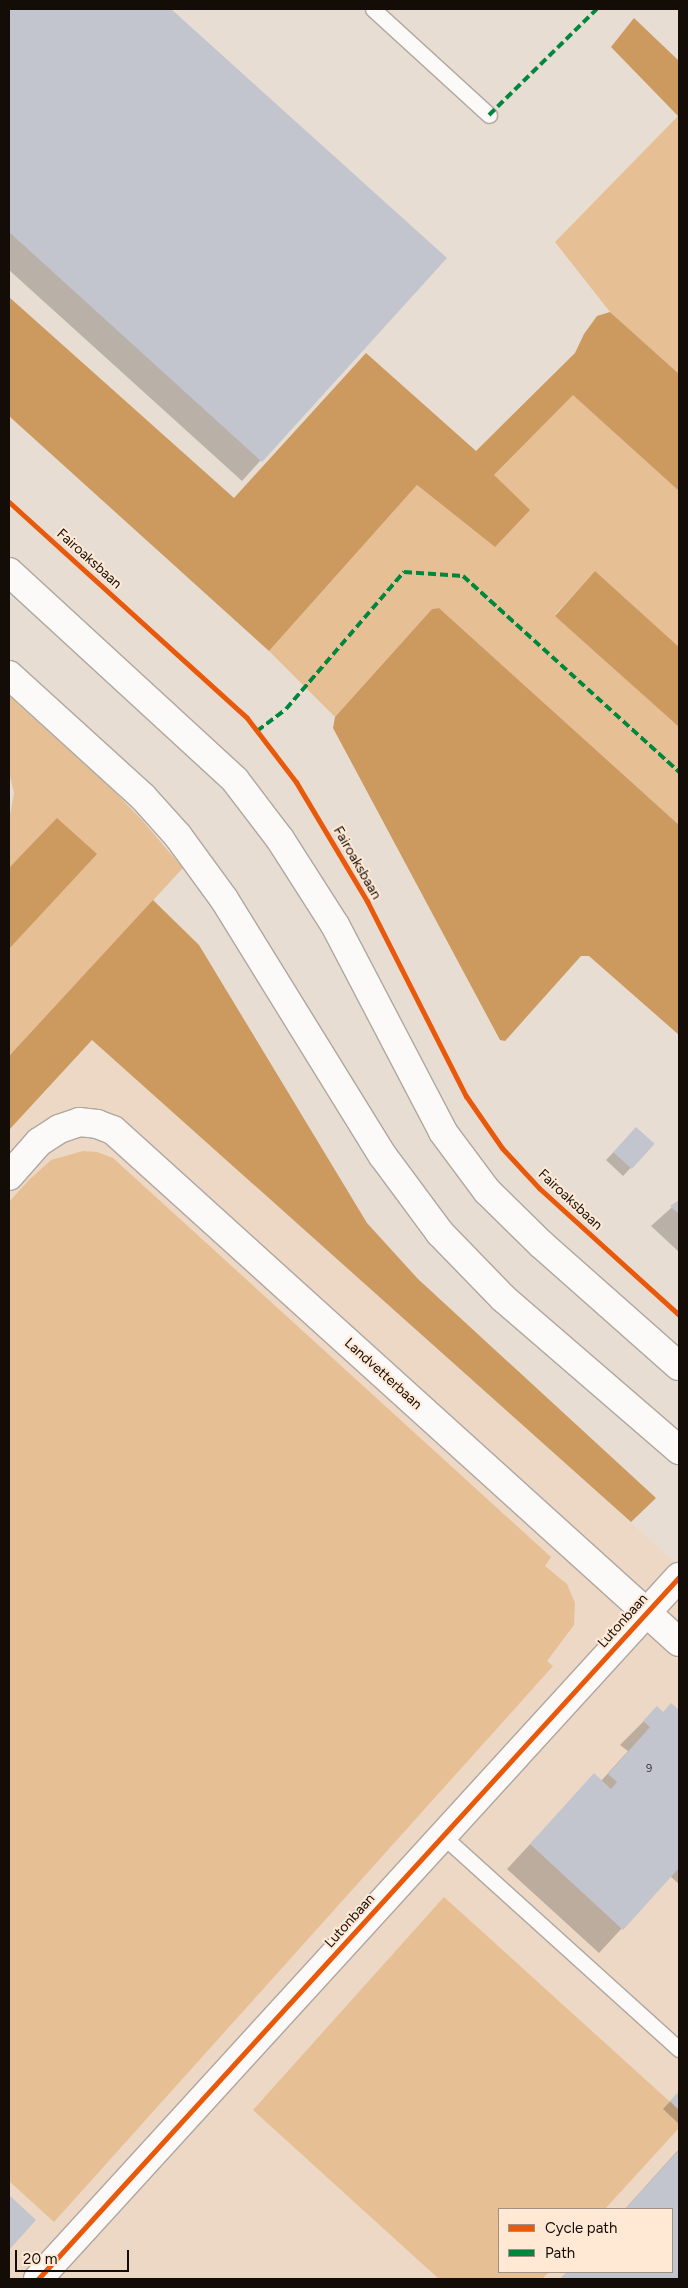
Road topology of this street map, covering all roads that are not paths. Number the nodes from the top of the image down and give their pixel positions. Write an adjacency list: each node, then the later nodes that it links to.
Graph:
1 (372, 9): 2 (lane)
2 (489, 115)
3 (9, 572): 6 (main road)
4 (9, 675): 7 (main road)
5 (9, 1176): 9 (main road, Landvetterbaan)
6 (679, 1366)
7 (679, 1450)
8 (679, 1577): 9 (main road, Lutonbaan)
9 (646, 1613): 10 (main road, Landvetterbaan); 11 (main road, Lutonbaan)
10 (679, 1642)
11 (443, 1836): 12 (lane); 13 (main road, Lutonbaan)
12 (679, 2049)
13 (38, 2279)

